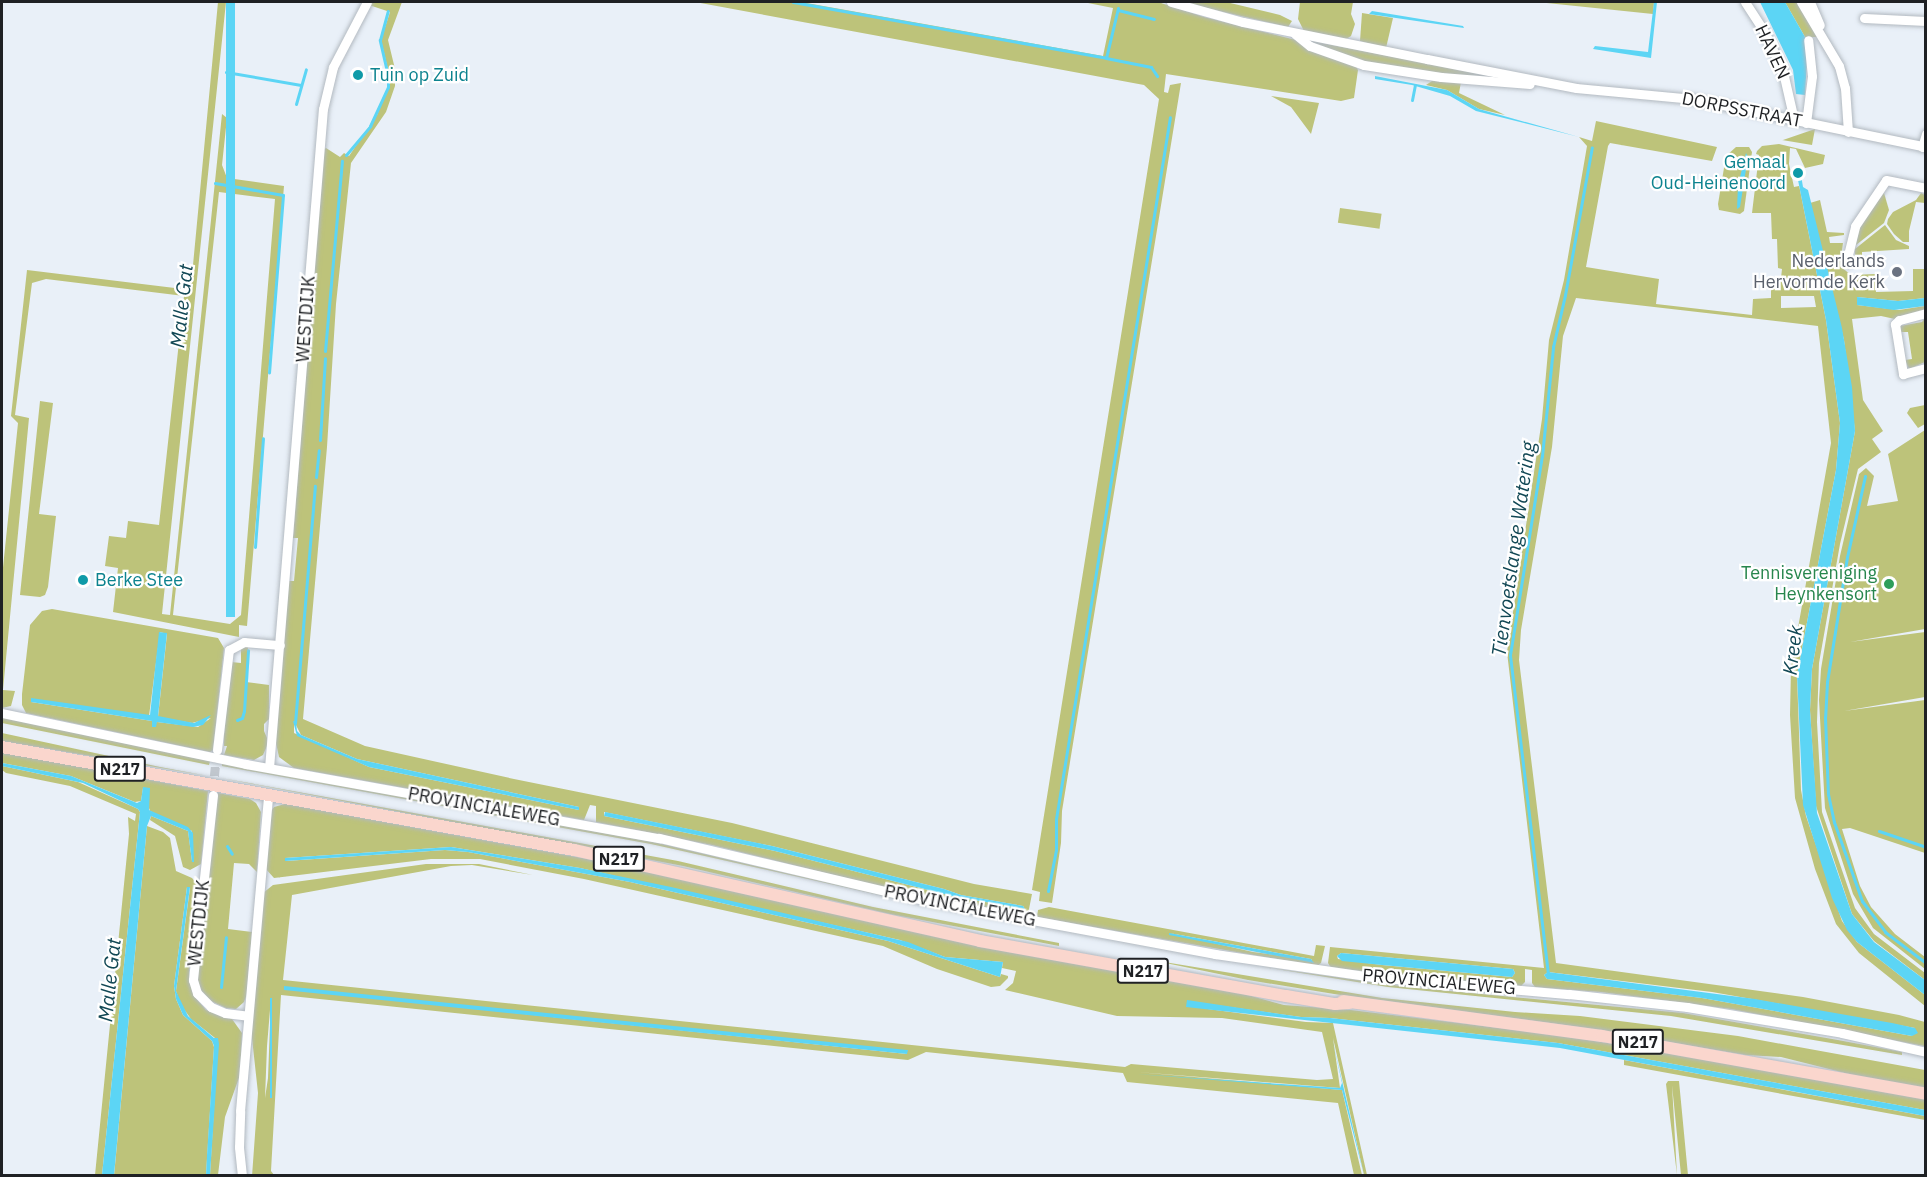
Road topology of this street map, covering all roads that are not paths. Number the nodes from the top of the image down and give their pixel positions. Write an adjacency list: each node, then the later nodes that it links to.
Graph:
1 (367, 2): 23 (street, WESTDIJK)
2 (1171, 2): 8 (street, DORPSSTRAAT)
3 (1745, 2): 12 (street, HAVEN)
4 (1801, 2): 9 (street)
5 (1810, 2): 9 (street)
6 (1864, 18): 7 (street)
7 (1926, 21)
8 (1293, 33): 11 (street, DORPSSTRAAT); 11 (street, DORPSSTRAAT)
9 (1822, 34): 16 (street)
10 (1808, 40): 13 (street, HAVEN)
11 (1556, 84): 14 (street, DORPSSTRAAT)
12 (1792, 106): 13 (street); 14 (street, HAVEN)
13 (1809, 107): 15 (street, HAVEN)
14 (1794, 120): 15 (street, DORPSSTRAAT)
15 (1806, 123): 16 (street, DORPSSTRAAT)
16 (1848, 132): 18 (street, DORPSSTRAAT)
17 (1926, 134): 18 (street)
18 (1924, 147)
19 (1926, 188): 20 (street)
20 (1846, 263)
21 (1926, 313): 22 (street)
22 (1926, 368)
23 (280, 645): 26 (street); 27 (street, WESTDIJK)
24 (2, 713): 27 (street, PROVINCIALEWEG)
25 (2, 747): 29 (main road, PROVINCIALEWEG / N217)
26 (217, 750)
27 (269, 768): 31 (street, PROVINCIALEWEG)
28 (213, 795): 30 (street, WESTDIJK)
29 (268, 795): 30 (street); 32 (main road, PROVINCIALEWEG / N217)
30 (248, 1017): 33 (street)
31 (1926, 1052)
32 (1926, 1094)
33 (242, 1176)

